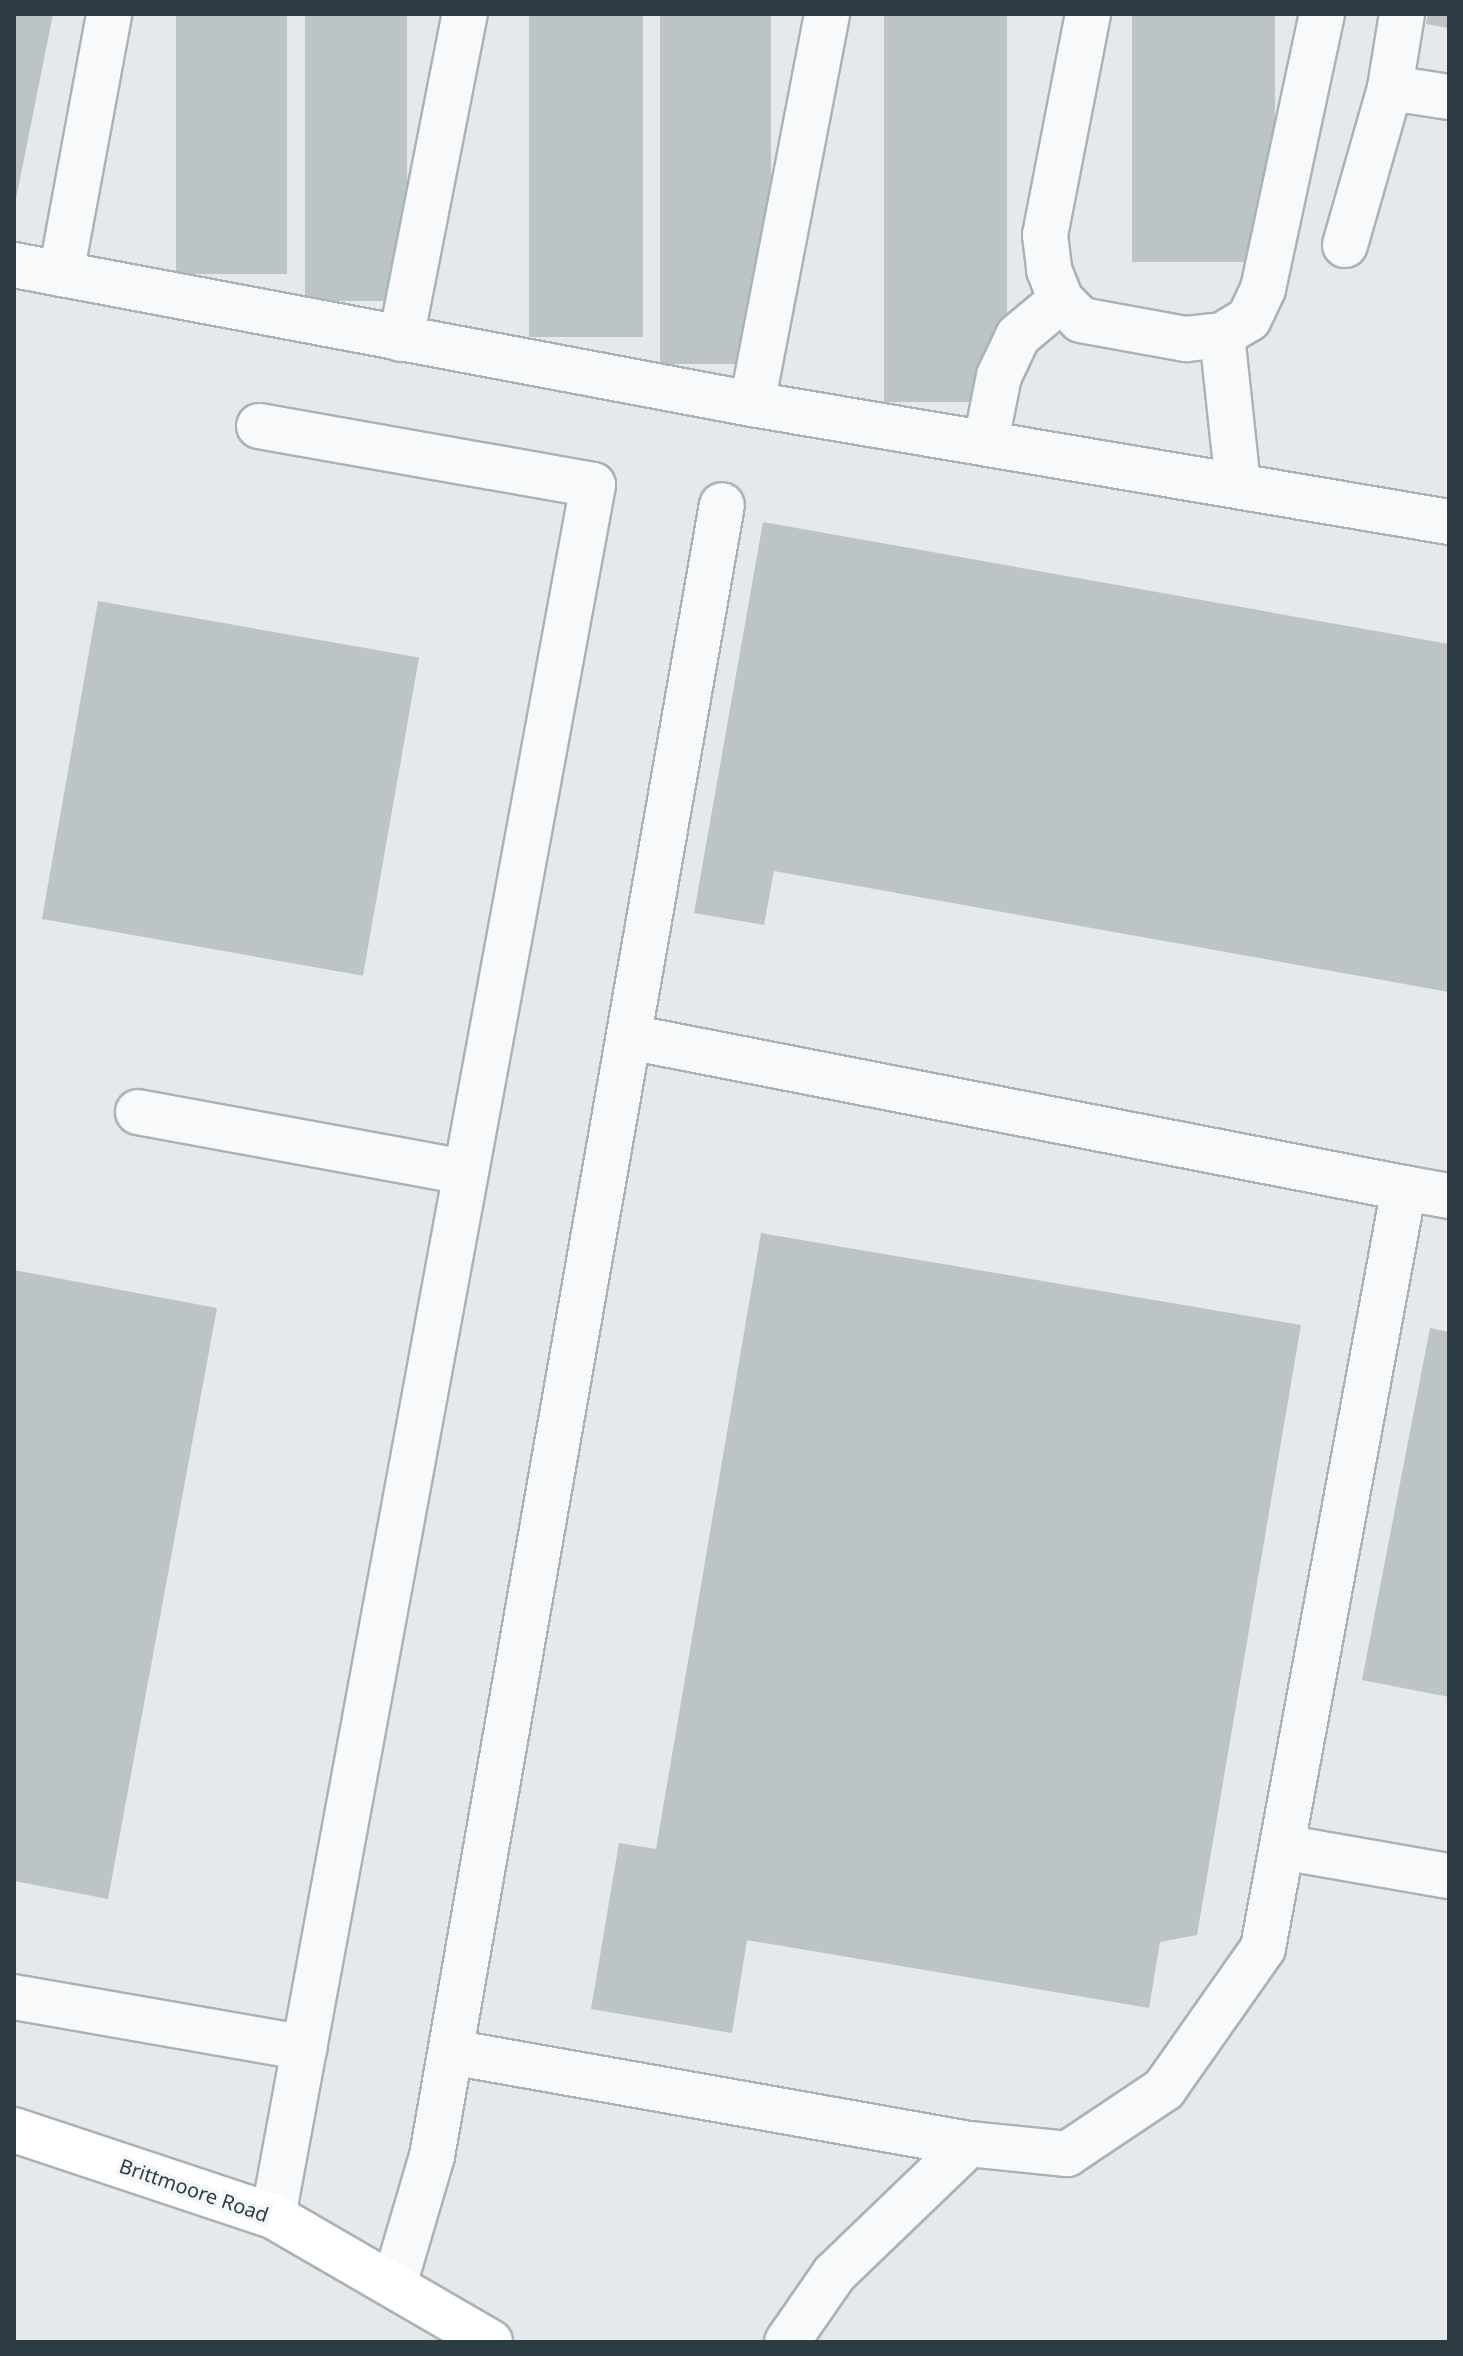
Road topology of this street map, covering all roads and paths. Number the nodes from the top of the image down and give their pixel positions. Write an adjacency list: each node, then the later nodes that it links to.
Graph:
1 (109, 14): 11 (lane)
2 (465, 14): 14 (lane)
3 (827, 14): 15 (lane)
4 (1088, 14): 12 (lane)
5 (1322, 14): 13 (lane)
6 (1402, 14): 7 (lane)
7 (1390, 88): 8 (lane); 9 (lane)
8 (1449, 97)
9 (1345, 245)
10 (14, 265): 11 (lane)
11 (61, 274): 14 (lane)
12 (1061, 300): 13 (lane); 17 (lane)
13 (1222, 335): 18 (lane)
14 (401, 339): 15 (lane)
15 (752, 404): 17 (lane)
16 (259, 426): 23 (lane)
17 (986, 441): 18 (lane)
18 (1238, 484): 20 (lane)
19 (722, 505): 21 (lane)
20 (1449, 522)
21 (629, 1037): 24 (lane); 30 (lane)
22 (138, 1112): 23 (lane)
23 (466, 1172): 29 (lane)
24 (1404, 1188): 25 (lane); 26 (lane)
25 (1449, 1196)
26 (1282, 1847): 27 (lane); 32 (lane)
27 (1449, 1876)
28 (14, 1997): 29 (lane)
29 (305, 2048): 33 (lane)
30 (451, 2052): 32 (lane); 34 (lane)
31 (14, 2130): 33 (main road, Brittmoore Road)
32 (969, 2144): 36 (lane)
33 (273, 2216): 34 (main road, Brittmoore Road)
34 (394, 2285): 35 (main road, Brittmoore Road)
35 (490, 2342)
36 (787, 2342)

